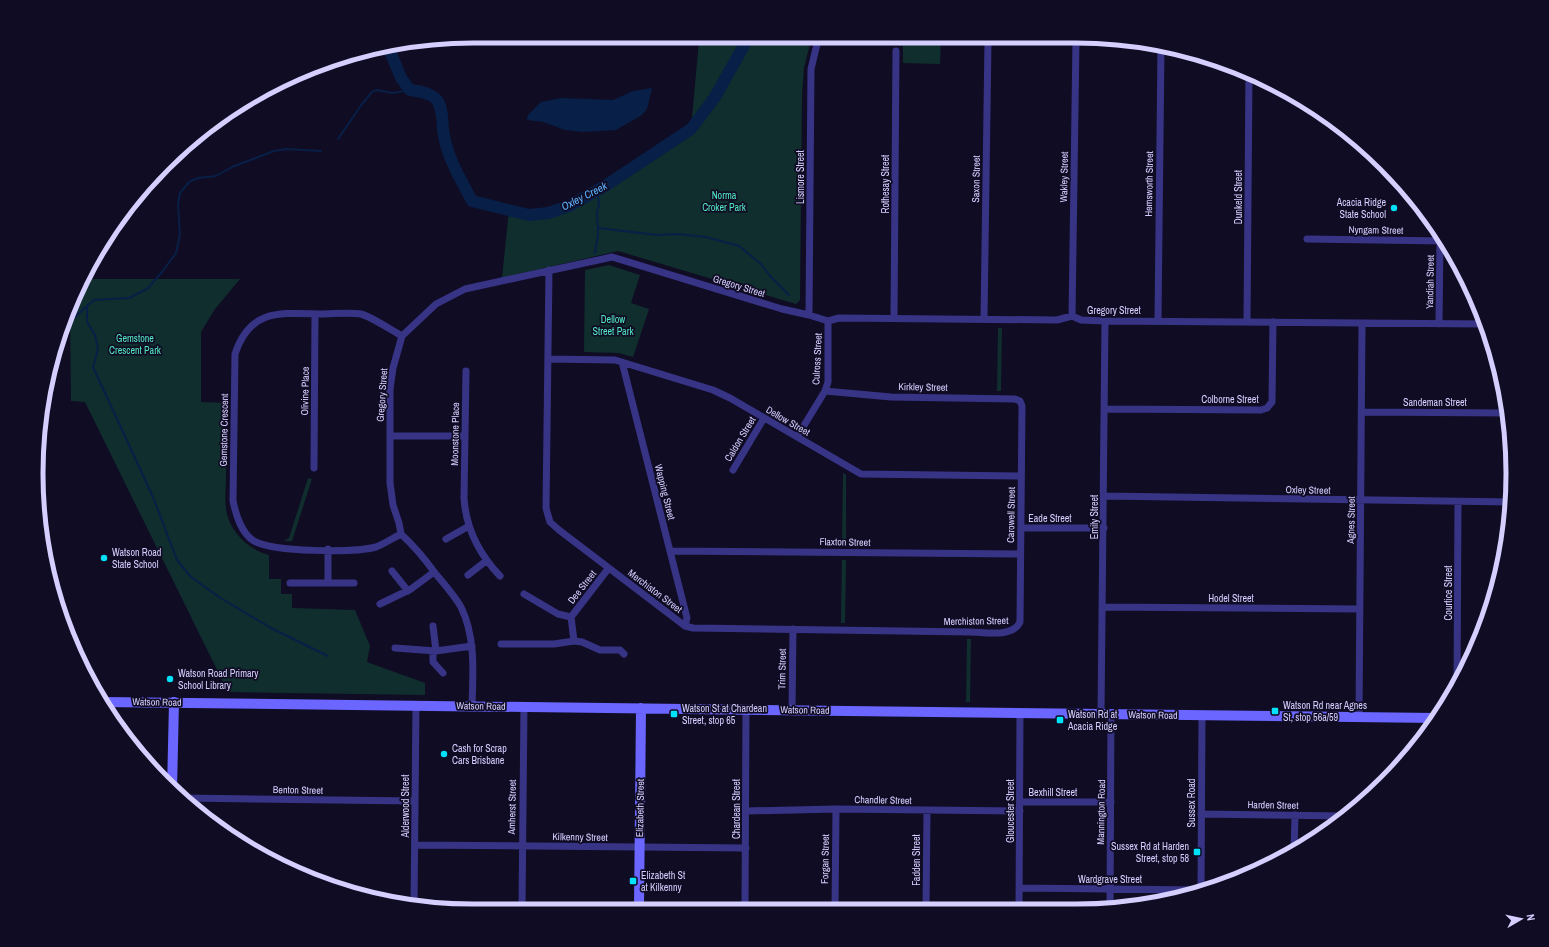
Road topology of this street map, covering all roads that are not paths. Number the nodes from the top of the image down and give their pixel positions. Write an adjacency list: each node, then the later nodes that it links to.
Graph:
1 (817, 43): 12 (street, Lismore Street)
2 (988, 43): 15 (street, Saxon Street)
3 (1076, 43): 13 (street, Wakley Street)
4 (896, 50): 14 (street, Rothesay Street)
5 (1161, 51): 16 (street, Hemsworth Street)
6 (1249, 80): 19 (street, Dunkeld Street)
7 (1306, 239): 8 (street, Nyngam Street)
8 (1437, 241)
9 (1442, 248): 22 (street, Yandiah Street)
10 (549, 270): 12 (street, Gregory Street); 24 (street, Gregory Street); 25 (street, Merchiston Street)
11 (315, 314): 24 (street, Gemstone Crescent); 37 (street, Olivine Place); 49 (street, Gemstone Crescent)
12 (809, 315): 17 (street, Gregory Street)
13 (1072, 316): 15 (street, Gregory Street); 18 (street, Gregory Street)
14 (894, 318): 15 (street, Gregory Street); 17 (street, Gregory Street)
15 (984, 319)
16 (1158, 320): 18 (street, Gregory Street); 19 (street, Gregory Street)
17 (828, 321): 28 (street, Culross Street)
18 (1105, 321): 30 (street, Emily Street)
19 (1247, 322): 20 (street, Gregory Street)
20 (1273, 322): 21 (street, Gregory Street); 30 (street, Colborne Street)
21 (1362, 323): 22 (street, Gregory Street); 31 (street, Agnes Street)
22 (1439, 324): 23 (street, Gregory Street)
23 (1479, 324)
24 (402, 336): 34 (street, Gregory Street)
25 (548, 359): 26 (street, Dellow Street); 53 (street, Merchiston Street)
26 (622, 362): 33 (street, Dellow Street); 50 (street, Wapping Street)
27 (466, 371): 35 (street, Moonstone Place)
28 (825, 391): 29 (street, Kirkley Street); 36 (street, Culross Street)
29 (1020, 401): 39 (street, Carowell Street)
30 (1105, 408): 40 (street, Emily Street)
31 (1362, 412): 32 (street, Sandeman Street); 41 (street, Agnes Street)
32 (1501, 413)
33 (764, 418): 36 (street, Dellow Street); 38 (street, Caldon Street)
34 (390, 436): 35 (street); 47 (street, Gregory Street)
35 (465, 436): 44 (street, Moonstone Place)
36 (797, 437): 39 (street, Dellow Street)
37 (314, 468)
38 (733, 470)
39 (1021, 476): 45 (street, Carowell Street)
40 (1104, 496): 41 (street, Oxley Street); 46 (street, Emily Street)
41 (1361, 500): 42 (street, Oxley Street); 65 (street, Agnes Street)
42 (1458, 502): 43 (street, Oxley Street); 78 (street, Courtice Street)
43 (1505, 502)
44 (469, 526): 48 (street); 52 (street, Moonstone Place)
45 (1021, 528): 46 (street, Eade Street); 51 (street, Carowell Street)
46 (1104, 528): 64 (street, Emily Street)
47 (401, 534): 49 (street, Gemstone Crescent); 55 (street)
48 (446, 539)
49 (328, 549): 59 (street)
50 (670, 551): 51 (street, Flaxton Street); 68 (street, Wapping Street)
51 (1020, 554): 69 (street, Carowell Street)
52 (486, 561): 56 (street); 57 (street, Moonstone Place)
53 (608, 569): 66 (street, Dee Street); 68 (street, Merchiston Street)
54 (392, 571): 61 (street)
55 (434, 572): 61 (street); 73 (street)
56 (468, 575)
57 (500, 576)
58 (290, 583): 59 (street)
59 (328, 583): 60 (street)
60 (354, 583)
61 (408, 591): 63 (street)
62 (524, 594): 66 (street)
63 (380, 604)
64 (1103, 607): 65 (street, Hodel Street); 88 (street, Emily Street)
65 (1359, 609): 90 (street, Agnes Street)
66 (571, 617): 71 (street)
67 (433, 626): 75 (street)
68 (685, 626): 70 (street, Merchiston Street)
69 (1017, 628): 70 (street, Merchiston Street)
70 (793, 629): 86 (street, Trim Street)
71 (574, 641): 72 (street); 76 (street)
72 (501, 644)
73 (472, 646): 75 (street); 82 (street)
74 (395, 648): 75 (street)
75 (435, 651): 77 (street)
76 (624, 654)
77 (443, 673)
78 (1457, 673)
79 (109, 702): 80 (street, Watson Road)
80 (174, 702): 81 (street, Watson Road); 92 (street)
81 (416, 705): 82 (street, Watson Road); 94 (street, Alderwood Street)
82 (472, 706): 83 (street, Watson Road)
83 (524, 706): 84 (street, Watson Road); 106 (street, Amherst Street)
84 (641, 708): 85 (street, Watson Road); 107 (street, Elizabeth Street)
85 (746, 710): 86 (street, Watson Road); 98 (street, Chardean Street)
86 (792, 710): 87 (street, Watson Road)
87 (1020, 713): 88 (street, Watson Road); 95 (street, Gloucester Street)
88 (1106, 714): 89 (street, Watson Road); 96 (street, Mannington Road)
89 (1202, 716): 90 (street, Watson Road); 101 (street, Sussex Road)
90 (1359, 717): 91 (street, Watson Road)
91 (1430, 718)
92 (172, 781)
93 (191, 798): 94 (street, Benton Street)
94 (415, 801): 105 (street, Alderwood Street)
95 (1020, 802): 96 (street, Bexhill Street); 100 (street, Gloucester Street)
96 (1111, 802): 111 (street, Mannington Road)
97 (836, 809): 98 (street, Chandler Street); 99 (street, Chandler Street); 118 (street, Forgan Street)
98 (746, 811): 108 (street, Chardean Street)
99 (926, 811): 100 (street, Chandler Street); 119 (street, Fadden Street)
100 (1020, 811): 110 (street, Gloucester Street)
101 (1201, 814): 102 (street, Harden Street); 109 (street, Sussex Road)
102 (1295, 815): 103 (street, Harden Street); 104 (street)
103 (1337, 816)
104 (1294, 844)
105 (415, 845): 106 (street, Kilkenny Street); 113 (street, Alderwood Street)
106 (522, 846): 107 (street, Kilkenny Street); 115 (street, Amherst Street)
107 (640, 847): 108 (street, Kilkenny Street); 116 (street, Elizabeth Street)
108 (746, 848): 117 (street, Chardean Street)
109 (1201, 885)
110 (1019, 888): 111 (street, Wardgrave Street); 120 (street, Gloucester Street)
111 (1110, 889): 112 (street, Wardgrave Street); 114 (street, Mannington Road)
112 (1184, 890)
113 (414, 900)
114 (1110, 902)
115 (522, 904)
116 (639, 904)
117 (745, 904)
118 (835, 904)
119 (926, 904)
120 (1019, 904)

